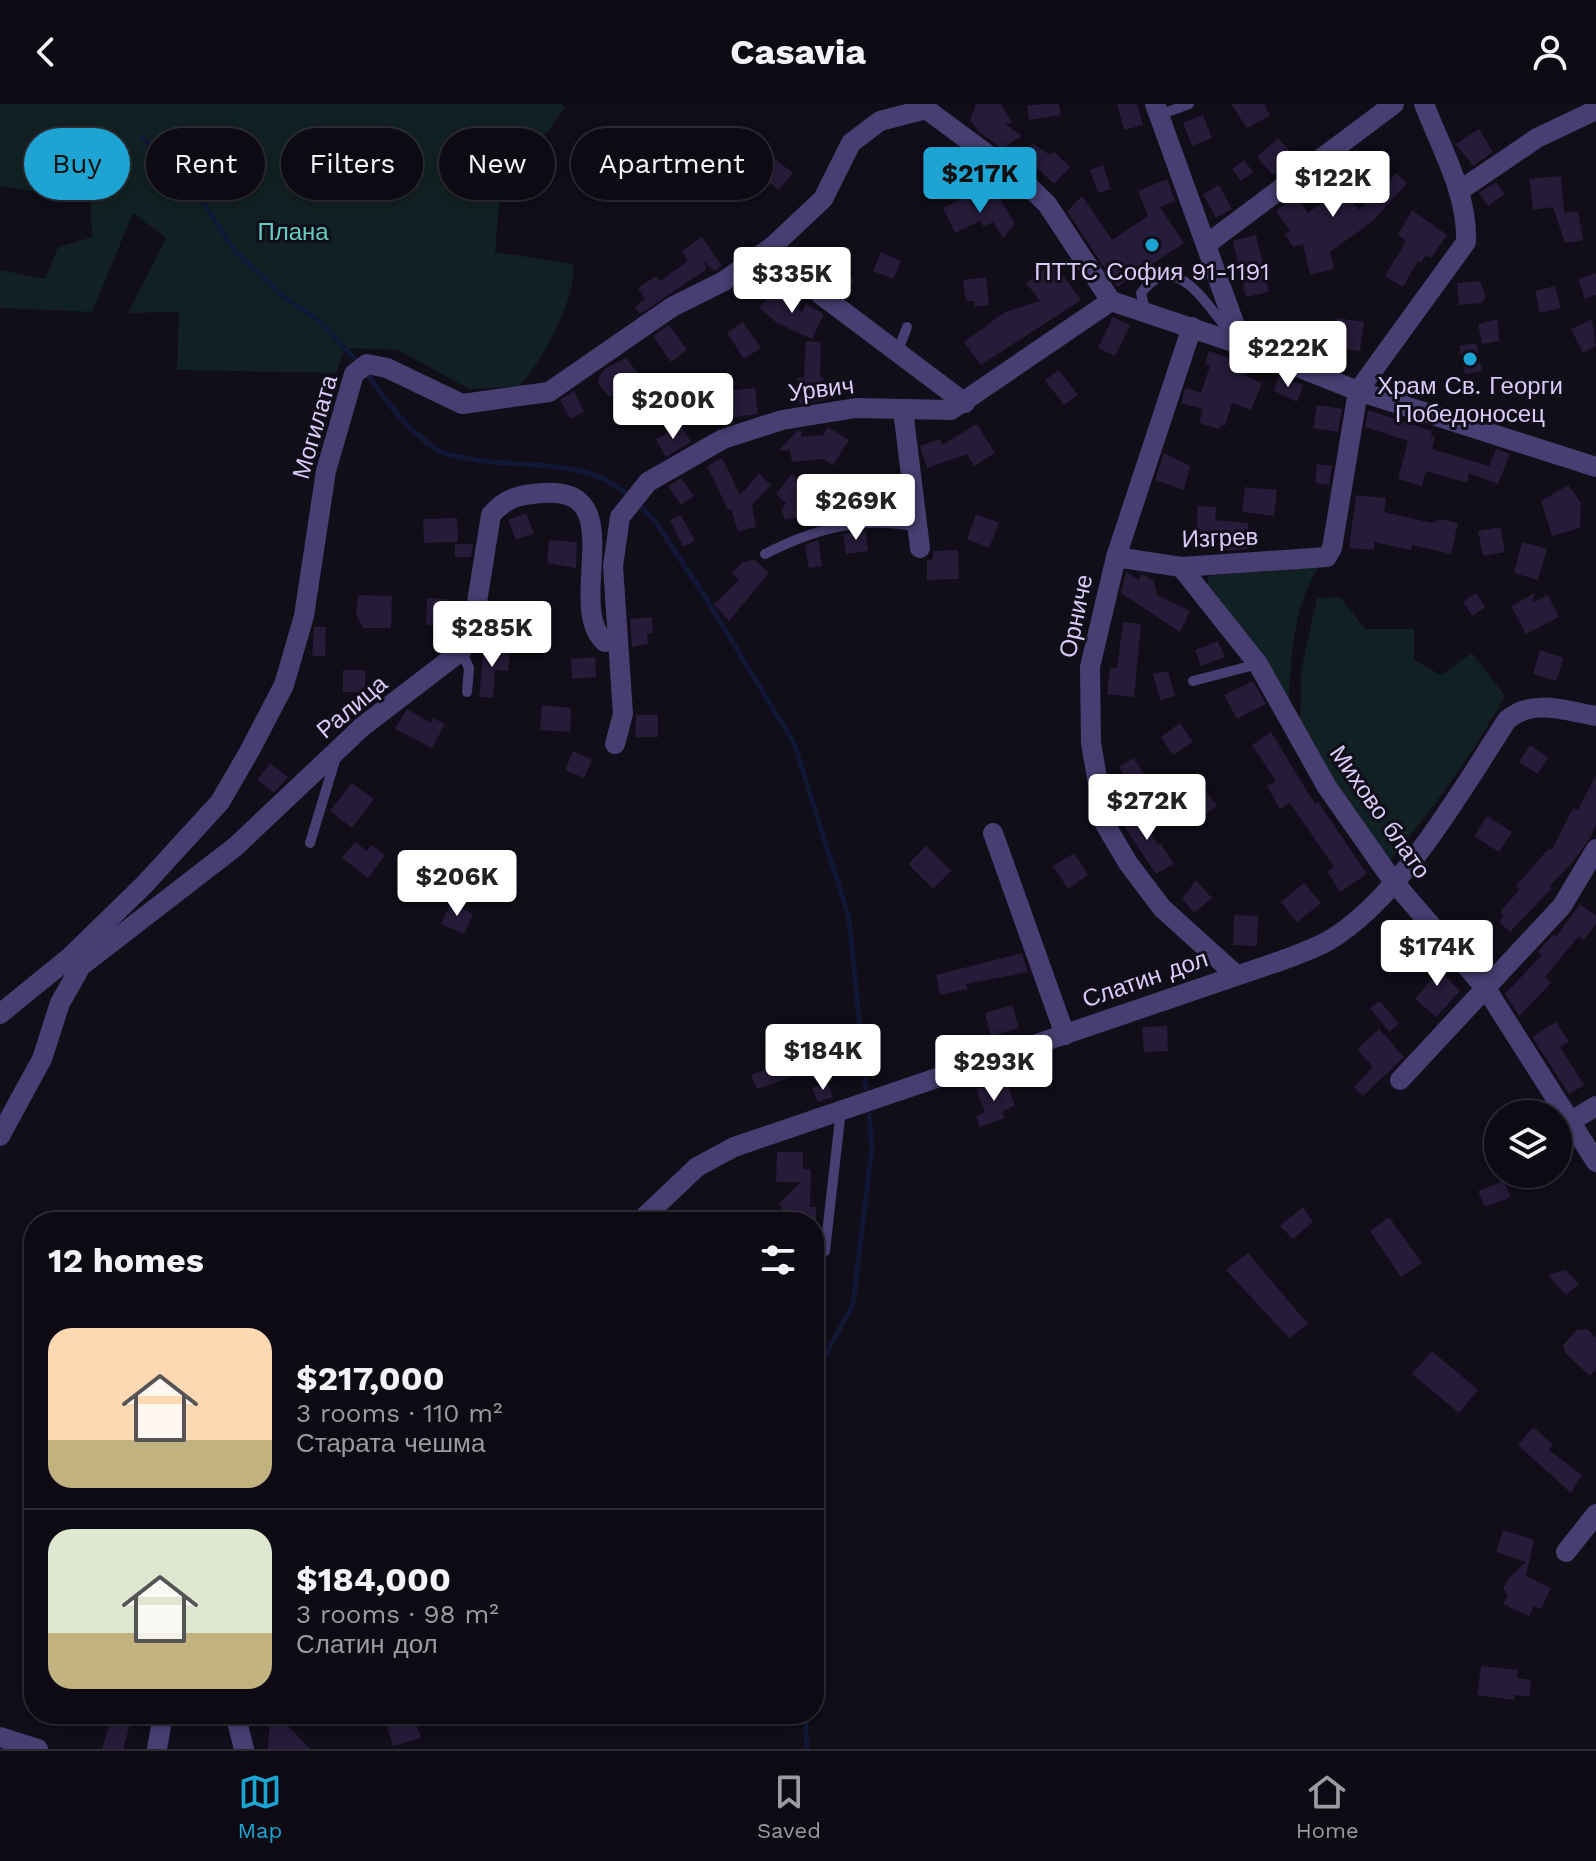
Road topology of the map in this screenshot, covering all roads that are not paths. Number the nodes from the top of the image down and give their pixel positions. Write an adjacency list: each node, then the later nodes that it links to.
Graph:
1 (1189, 104): 5 (lane)
2 (1394, 104): 8 (street)
3 (1424, 104): 7 (street)
4 (925, 107): 10 (street); 37 (street, Могилата)
5 (1157, 110): 8 (street)
6 (1596, 110): 7 (street)
7 (1459, 191): 16 (street)
8 (1207, 244): 14 (street)
9 (820, 294): 15 (street)
10 (1111, 301): 11 (street); 17 (street, Урвич)
11 (1145, 311): 13 (street); 14 (lane)
12 (907, 327): 15 (lane)
13 (1192, 327): 14 (street); 23 (street, Орниче)
14 (1242, 345): 16 (street)
15 (897, 353): 17 (street)
16 (1358, 391): 19 (street); 24 (street, Изгрев)
17 (965, 403): 18 (street, Урвич)
18 (903, 410): 20 (street); 25 (street, Урвич)
19 (1596, 467)
20 (917, 527): 21 (street); 22 (lane)
21 (920, 548)
22 (765, 554)
23 (1116, 557): 24 (street, Изгрев); 38 (street, Орниче)
24 (1181, 567): 27 (street, Михово блато)
25 (616, 641): 26 (street); 31 (street, Урвич)
26 (461, 651): 29 (lane); 32 (street, Ралица)
27 (1258, 664): 28 (lane); 36 (street, Михово блато)
28 (1193, 681)
29 (467, 692)
30 (1596, 716): 36 (street, Слатин дол)
31 (615, 744)
32 (338, 751): 34 (lane); 37 (street, Ралица)
33 (993, 833): 41 (street)
34 (310, 843)
35 (1596, 849): 39 (street)
36 (1393, 881): 38 (street, Слатин дол); 39 (street, Михово блато)
37 (76, 962): 40 (street); 46 (street)
38 (1235, 974): 41 (street, Слатин дол)
39 (1487, 990): 42 (street); 45 (street, Михово блато)
40 (0, 1014)
41 (1065, 1035): 44 (street, Слатин дол)
42 (1400, 1080)
43 (1596, 1106): 45 (street)
44 (841, 1110): 48 (street, Слатин дол); 49 (lane)
45 (1573, 1120): 47 (street, Михово блато)
46 (0, 1136)
47 (1596, 1162)
48 (650, 1212)
49 (825, 1251)
50 (1596, 1514): 51 (street)
51 (1566, 1552)
52 (161, 1724): 56 (street)
53 (238, 1724): 57 (street)
54 (0, 1737): 55 (street)
55 (38, 1749)
56 (157, 1749)
57 (244, 1749)

